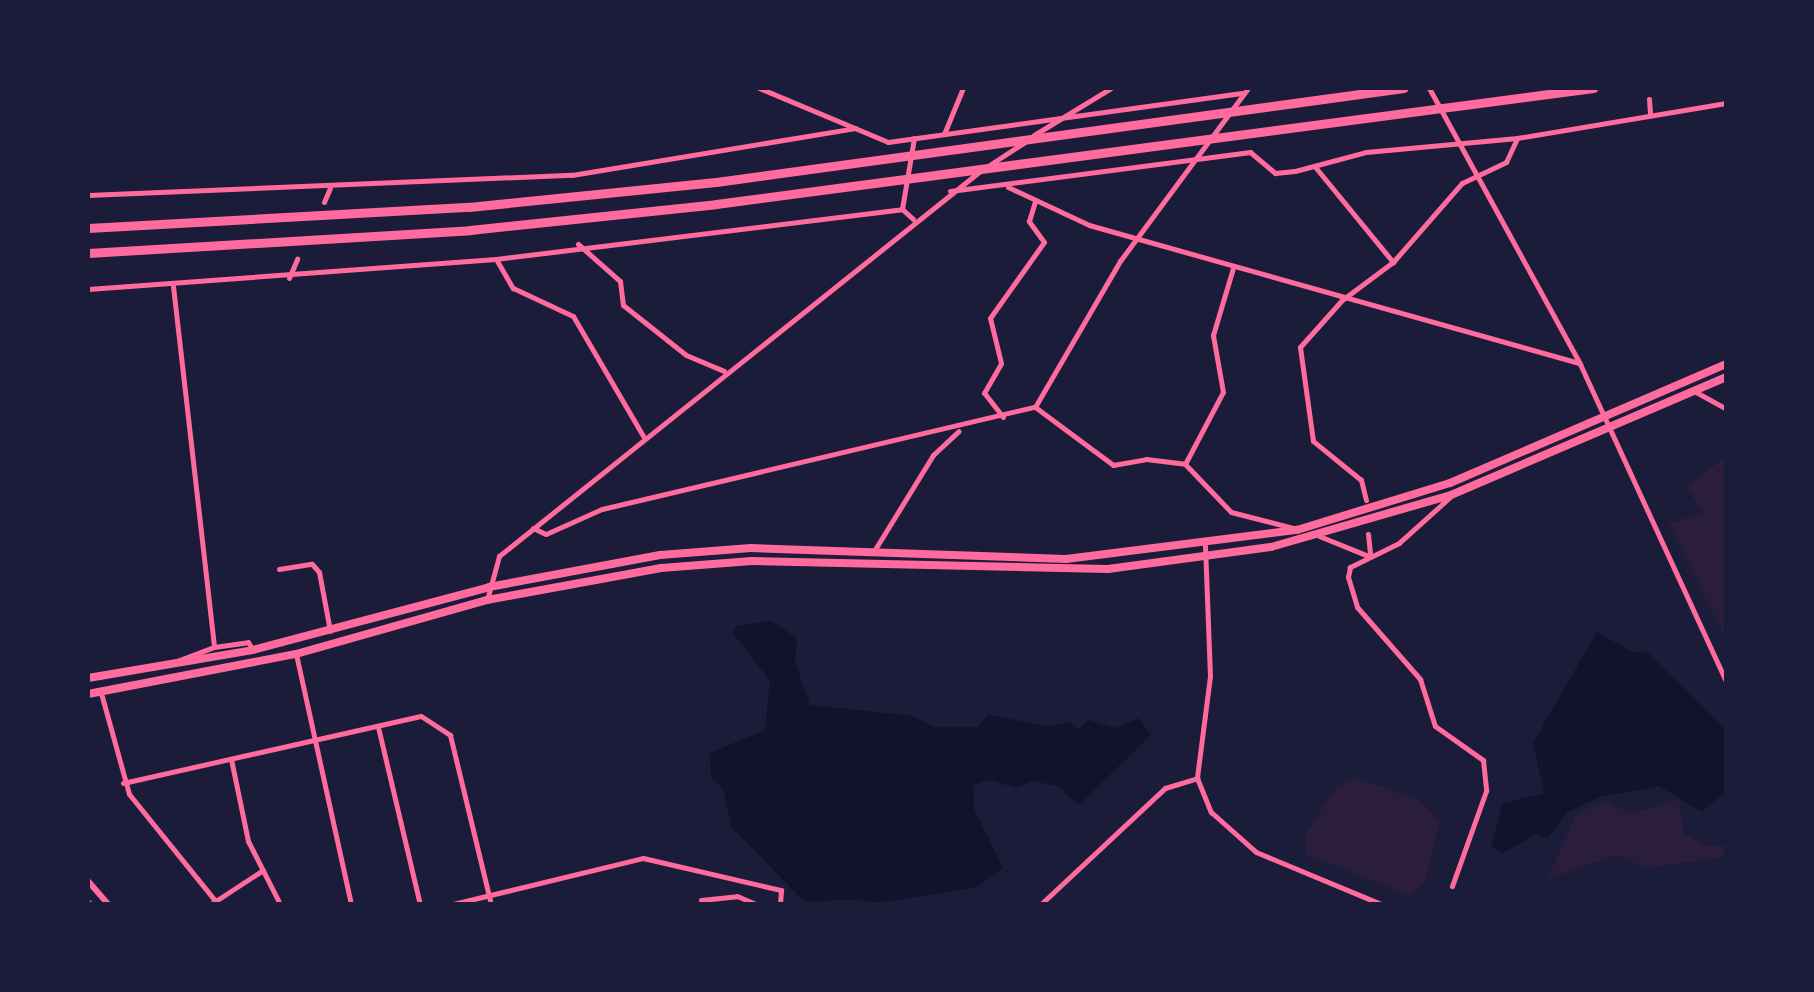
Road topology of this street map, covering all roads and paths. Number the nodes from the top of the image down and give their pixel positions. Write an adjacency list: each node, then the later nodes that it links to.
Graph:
1 (759, 88): 12 (street)
2 (962, 88): 13 (street)
3 (1111, 88): 10 (street)
4 (1404, 88): 28 (highway)
5 (1429, 88): 16 (street)
6 (1594, 88): 31 (highway)
7 (1246, 90): 10 (street); 17 (street)
8 (1649, 99): 11 (street)
9 (1726, 102): 11 (street)
10 (1065, 114): 13 (street); 22 (street)
11 (1650, 115): 15 (street)
12 (855, 128): 14 (street); 21 (street)
13 (944, 134): 14 (street)
14 (914, 138): 26 (street)
15 (1517, 138): 16 (street); 19 (street)
16 (1462, 143): 18 (street); 19 (street)
17 (1194, 161): 18 (street); 20 (street); 29 (street)
18 (1316, 168): 34 (street)
19 (1479, 175): 34 (street); 40 (street)
20 (1005, 186): 22 (street); 25 (street)
21 (330, 188): 23 (street); 24 (street)
22 (950, 191): 27 (street)
23 (88, 195)
24 (324, 202)
25 (1035, 202): 29 (street); 47 (street)
26 (902, 209): 27 (street); 30 (street)
27 (913, 219): 42 (street)
28 (88, 228)
29 (1136, 239): 35 (street); 45 (street)
30 (578, 244): 32 (street); 42 (street)
31 (88, 253)
32 (496, 259): 36 (street); 51 (street)
33 (298, 260): 36 (street)
34 (1393, 262): 39 (street)
35 (1232, 268): 39 (street); 52 (street)
36 (289, 278): 37 (street)
37 (174, 286): 38 (street); 67 (street)
38 (88, 289)
39 (1342, 300): 40 (street); 54 (street)
40 (1580, 364): 48 (street)
41 (1726, 364): 48 (main road)
42 (724, 371): 51 (street)
43 (1726, 377): 44 (main road)
44 (1694, 392): 46 (street); 50 (main road)
45 (1036, 407): 47 (street); 52 (street)
46 (1726, 409)
47 (1003, 417): 49 (street)
48 (1604, 419): 50 (street); 56 (main road)
49 (962, 428): 55 (street); 60 (street)
50 (1610, 431): 53 (main road); 72 (street)
51 (643, 436): 55 (street)
52 (1185, 464): 56 (street)
53 (1451, 496): 58 (main road); 61 (street)
54 (1366, 500)
55 (532, 528): 64 (street)
56 (1297, 530): 59 (main road)
57 (1368, 534): 61 (street)
58 (1319, 536): 61 (street); 62 (main road)
59 (1205, 546): 60 (main road); 62 (street)
60 (874, 554): 64 (main road)
61 (1368, 554): 82 (street)
62 (1207, 558): 65 (main road); 78 (street)
63 (279, 568): 66 (street)
64 (489, 587): 65 (street); 66 (main road)
65 (487, 600): 69 (main road)
66 (330, 631): 68 (main road)
67 (214, 647): 68 (street); 70 (street)
68 (254, 650): 70 (main road)
69 (296, 654): 73 (main road); 76 (street)
70 (170, 664): 71 (main road)
71 (88, 678)
72 (1726, 680)
73 (100, 693): 74 (main road); 79 (street)
74 (88, 694)
75 (378, 726): 76 (street); 83 (street); 89 (street)
76 (315, 740): 77 (street); 88 (street)
77 (231, 759): 79 (street); 80 (street)
78 (1197, 778): 95 (street); 96 (street)
79 (123, 783): 85 (street)
80 (263, 870): 85 (street); 87 (street)
81 (88, 881): 86 (main road)
82 (1452, 886)
83 (489, 896): 90 (street); 91 (street); 94 (street)
84 (701, 902): 92 (street); 93 (street)
85 (214, 903)
86 (108, 904)
87 (280, 904)
88 (350, 904)
89 (420, 904)
90 (453, 904)
91 (491, 904)
92 (658, 904)
93 (756, 904)
94 (780, 904)
95 (1041, 904)
96 (1381, 904)

